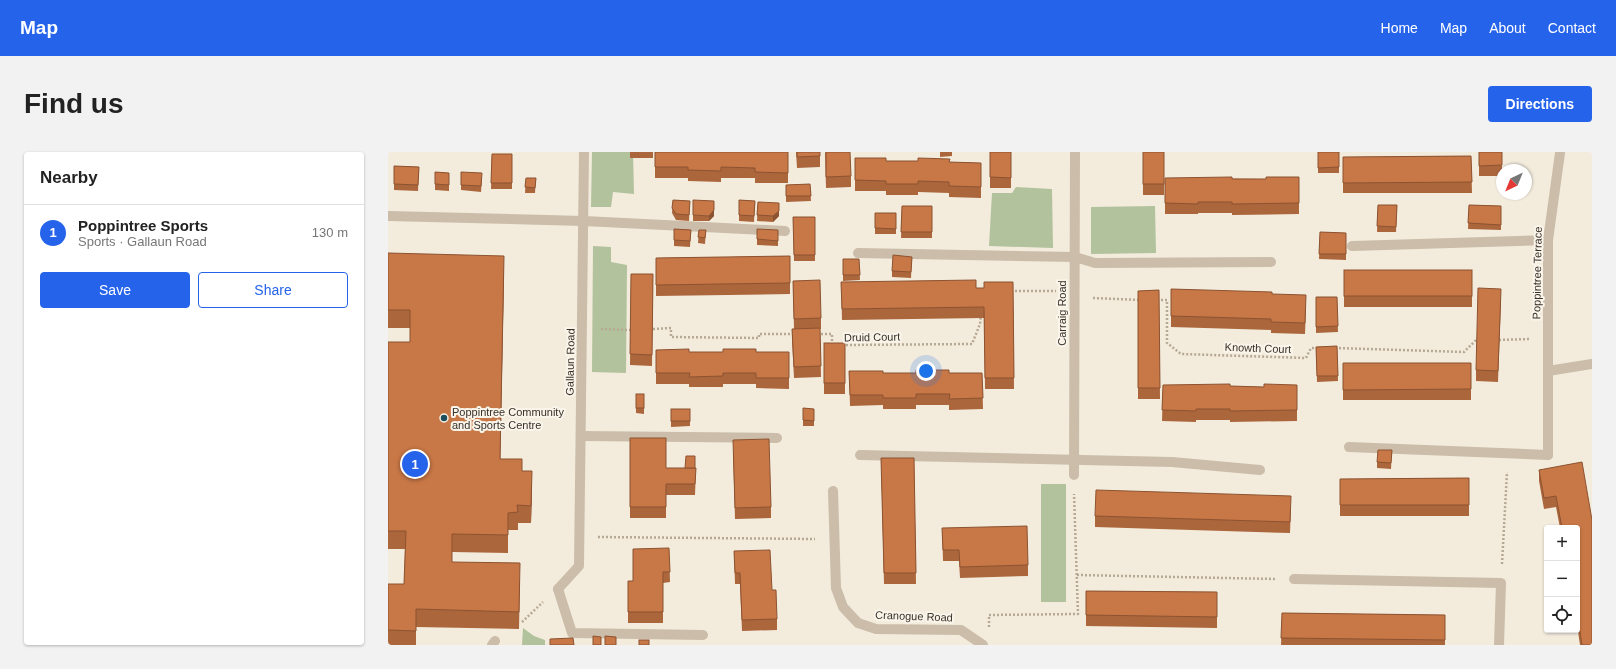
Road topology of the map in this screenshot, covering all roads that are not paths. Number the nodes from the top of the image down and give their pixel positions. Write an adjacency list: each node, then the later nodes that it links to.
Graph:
1 (584, 152): 5 (street, Gallaun Road)
2 (1076, 152): 10 (street, Carraig Road)
3 (1560, 153): 7 (street, Poppintree Terrace)
4 (388, 216): 5 (street)
5 (584, 221): 6 (street); 14 (street, Gallaun Road)
6 (785, 231)
7 (1548, 240): 8 (street); 13 (street, Poppintree Terrace)
8 (1352, 246)
9 (858, 253): 10 (street)
10 (1075, 257): 11 (street); 18 (street, Carraig Road)
11 (1271, 262)
12 (1592, 364): 13 (street)
13 (1548, 371): 16 (street, Poppintree Terrace)
14 (581, 436): 15 (street); 23 (street, Gallaun Road)
15 (778, 438)
16 (1349, 446)
17 (860, 455): 18 (street)
18 (1074, 460): 19 (street); 20 (street, Carraig Road)
19 (1260, 470)
20 (1074, 475)
21 (833, 491): 24 (street, Cranogue Road)
22 (1294, 579): 25 (street)
23 (703, 635)
24 (983, 645)
25 (1499, 645)

